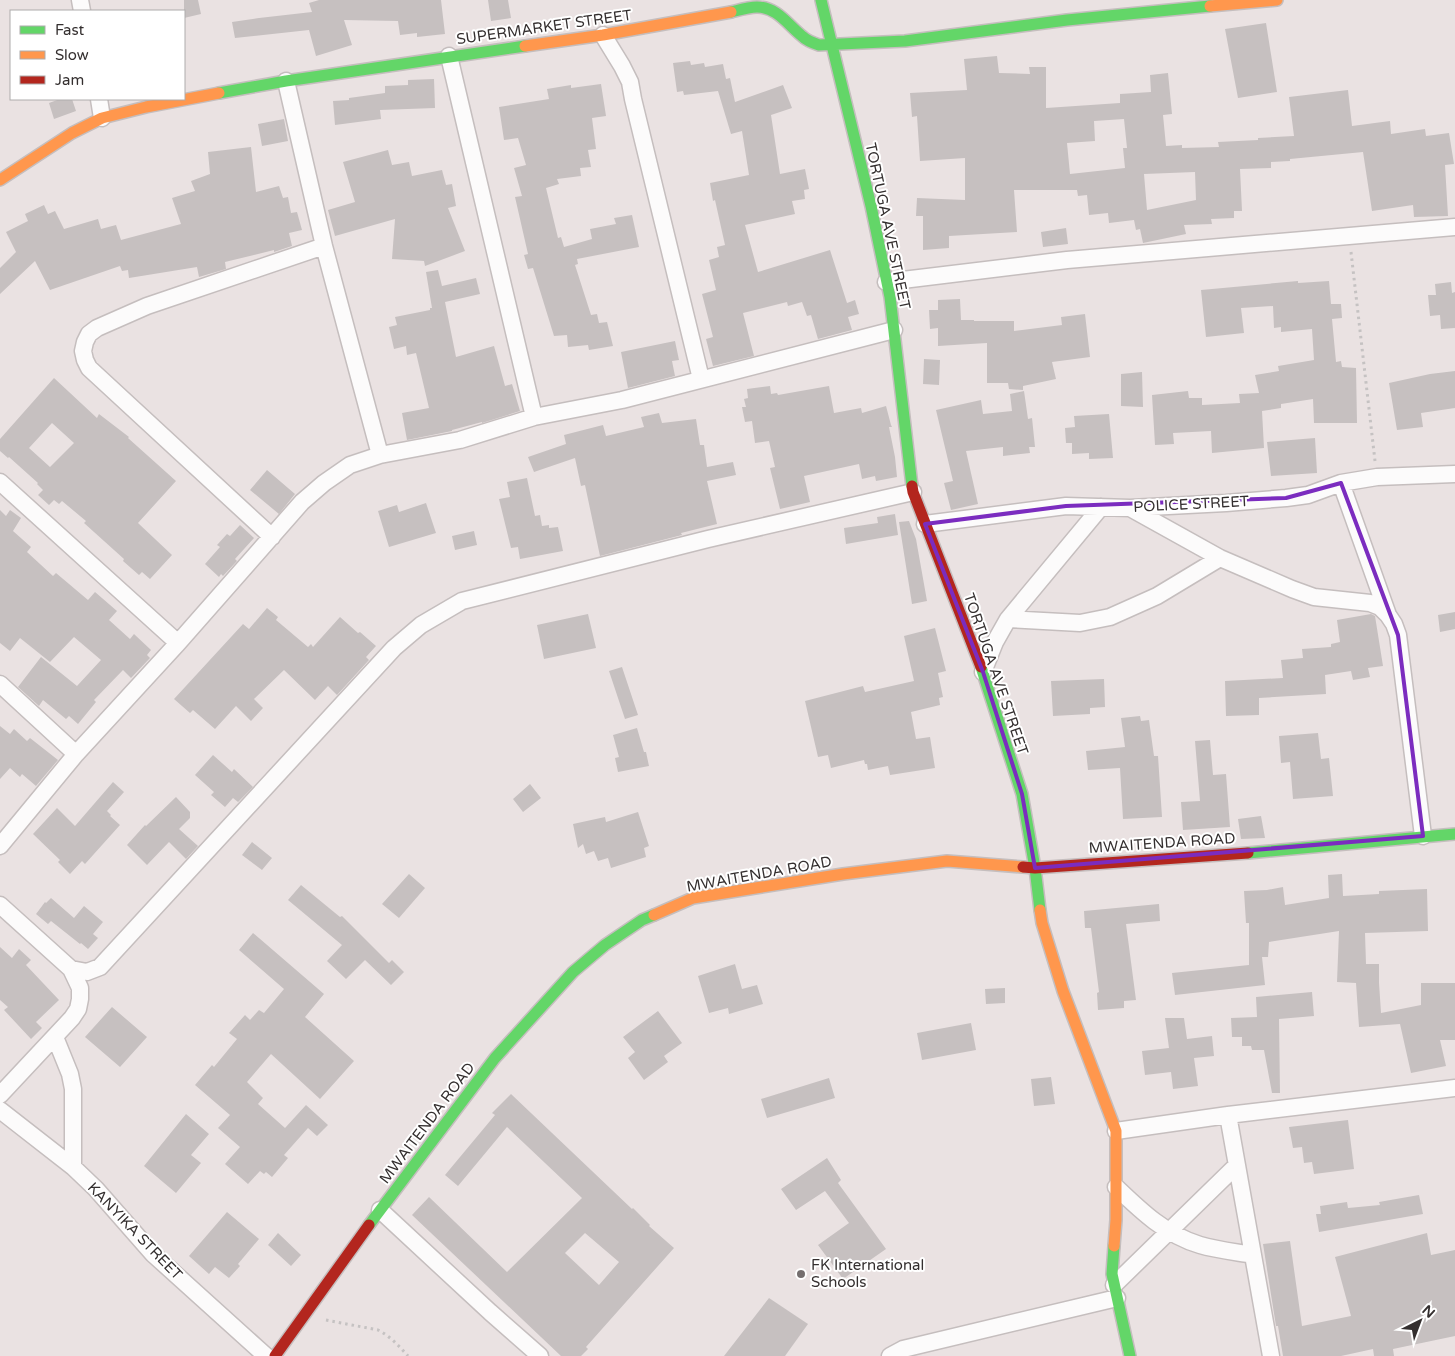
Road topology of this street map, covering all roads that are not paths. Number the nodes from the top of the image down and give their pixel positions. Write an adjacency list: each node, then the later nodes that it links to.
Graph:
1 (821, 0): 5 (street, TORTUGA AVE STREET)
2 (1277, 0): 5 (street, SUPERMARKET STREET)
3 (773, 5): 4 (street, SUPERMARKET STREET); 5 (street, SUPERMARKET STREET)
4 (603, 35): 6 (street, SUPERMARKET STREET); 17 (street)
5 (831, 44): 15 (street, TORTUGA AVE STREET)
6 (449, 56): 7 (street, SUPERMARKET STREET); 18 (street)
7 (286, 81): 10 (street, SUPERMARKET STREET); 14 (street)
8 (99, 100): 11 (street)
9 (184, 100): 11 (street, SUPERMARKET STREET)
10 (185, 100)
11 (102, 118): 12 (street, SUPERMARKET STREET)
12 (0, 180)
13 (1455, 227): 15 (street)
14 (324, 246): 19 (street); 27 (street)
15 (886, 282): 16 (street, TORTUGA AVE STREET)
16 (894, 330): 17 (street); 23 (street, TORTUGA AVE STREET)
17 (701, 379): 18 (street)
18 (534, 417): 19 (street)
19 (380, 455): 27 (street)
20 (1455, 474): 22 (street, POLICE STREET)
21 (0, 482): 31 (street)
22 (1342, 483): 25 (street, POLICE STREET); 29 (street)
23 (913, 492): 26 (street, TORTUGA AVE STREET); 40 (street)
24 (1100, 507): 25 (street, POLICE STREET); 26 (street, POLICE STREET); 30 (street)
25 (1130, 508): 28 (street)
26 (925, 524): 32 (street, TORTUGA AVE STREET)
27 (272, 537): 31 (street)
28 (1220, 558): 29 (street); 30 (street)
29 (1388, 615): 36 (street)
30 (1008, 619): 32 (street)
31 (178, 643): 34 (street)
32 (982, 672): 38 (street, TORTUGA AVE STREET)
33 (0, 684): 34 (street)
34 (76, 754): 37 (street)
35 (1455, 834): 36 (street, MWAITENDA ROAD)
36 (1423, 836): 38 (street, MWAITENDA ROAD)
37 (0, 846)
38 (1035, 868): 46 (street, TORTUGA AVE STREET); 50 (street, MWAITENDA ROAD)
39 (0, 905): 40 (street)
40 (71, 969): 41 (street)
41 (55, 1037): 43 (street); 48 (street)
42 (1455, 1088): 45 (street)
43 (0, 1095)
44 (0, 1110): 48 (street, KANYIKA STREET)
45 (1228, 1115): 46 (street); 47 (street)
46 (1116, 1131): 49 (street, TORTUGA AVE STREET)
47 (1237, 1164): 51 (street); 52 (street)
48 (73, 1167): 54 (street, KANYIKA STREET)
49 (1116, 1187): 51 (street); 53 (street, TORTUGA AVE STREET)
50 (380, 1210): 55 (street, MWAITENDA ROAD); 56 (street)
51 (1168, 1232): 52 (street); 53 (street)
52 (1253, 1255): 59 (street)
53 (1116, 1291): 57 (street); 58 (street, TORTUGA AVE STREET)
54 (266, 1356)
55 (275, 1356)
56 (540, 1356)
57 (890, 1356)
58 (1130, 1356)
59 (1271, 1356)

